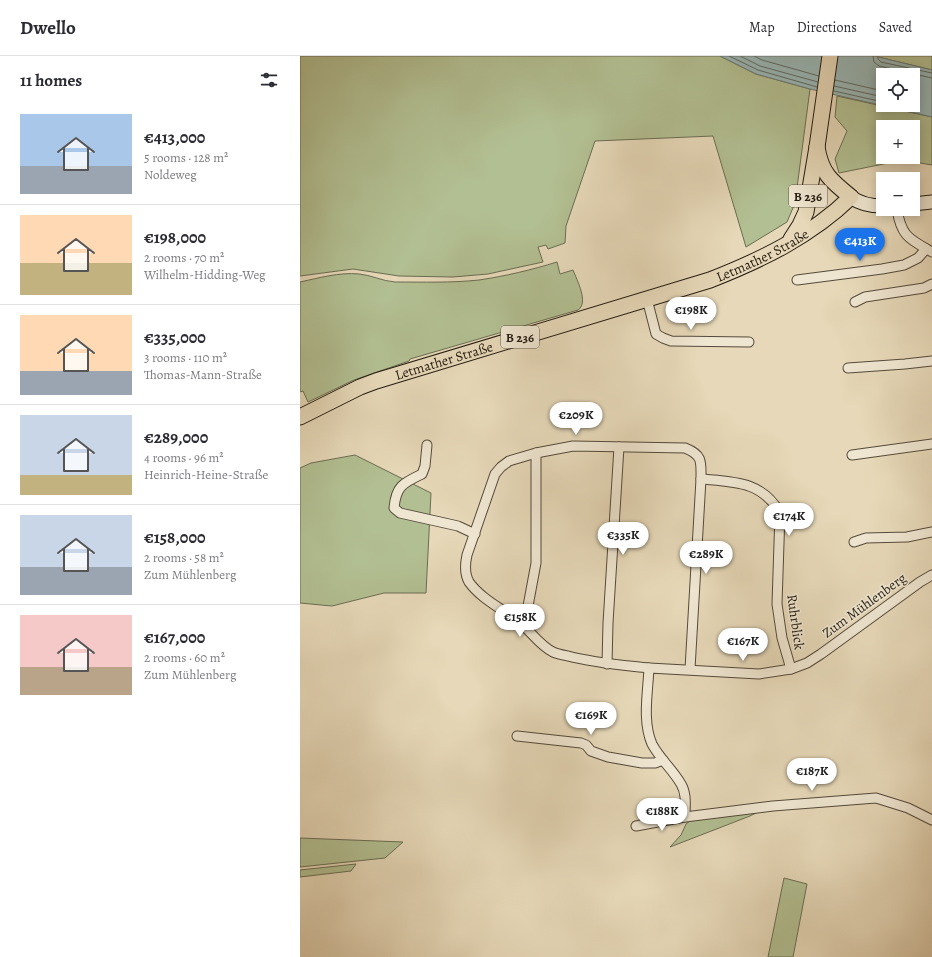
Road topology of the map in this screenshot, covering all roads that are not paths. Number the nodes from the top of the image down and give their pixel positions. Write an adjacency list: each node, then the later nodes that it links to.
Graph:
1 (830, 56): 2 (main road, B 236)
2 (817, 147): 3 (main road, B 236); 8 (main road, B 236)
3 (851, 197): 6 (main road); 8 (main road, Letmather Straße / B 236)
4 (932, 202): 5 (main road)
5 (920, 203)
6 (876, 205)
7 (898, 216): 9 (street)
8 (789, 242): 12 (main road, Letmather Straße / B 236)
9 (929, 251): 10 (street)
10 (797, 280)
11 (932, 284): 13 (street)
12 (647, 299): 14 (street); 17 (main road, Letmather Straße / B 236)
13 (855, 302)
14 (749, 342)
15 (932, 361): 16 (street)
16 (848, 368)
17 (300, 417)
18 (932, 444): 22 (street)
19 (427, 445): 25 (street)
20 (619, 447): 21 (street); 23 (street); 29 (street)
21 (536, 453): 25 (street); 28 (street)
22 (852, 455)
23 (701, 479): 31 (street); 32 (street, Ruhrblick)
24 (932, 532): 26 (street)
25 (475, 534): 28 (street, Zum Mühlenberg)
26 (854, 542)
27 (932, 575): 32 (street, Zum Mühlenberg)
28 (520, 622): 29 (street, Zum Mühlenberg)
29 (607, 664): 30 (street, Zum Mühlenberg)
30 (649, 668): 31 (street, Zum Mühlenberg); 34 (street)
31 (690, 669): 32 (street, Zum Mühlenberg)
32 (791, 669)
33 (517, 736): 34 (street)
34 (663, 760): 35 (street)
35 (685, 817): 36 (street); 37 (street)
36 (932, 820)
37 (636, 826)

